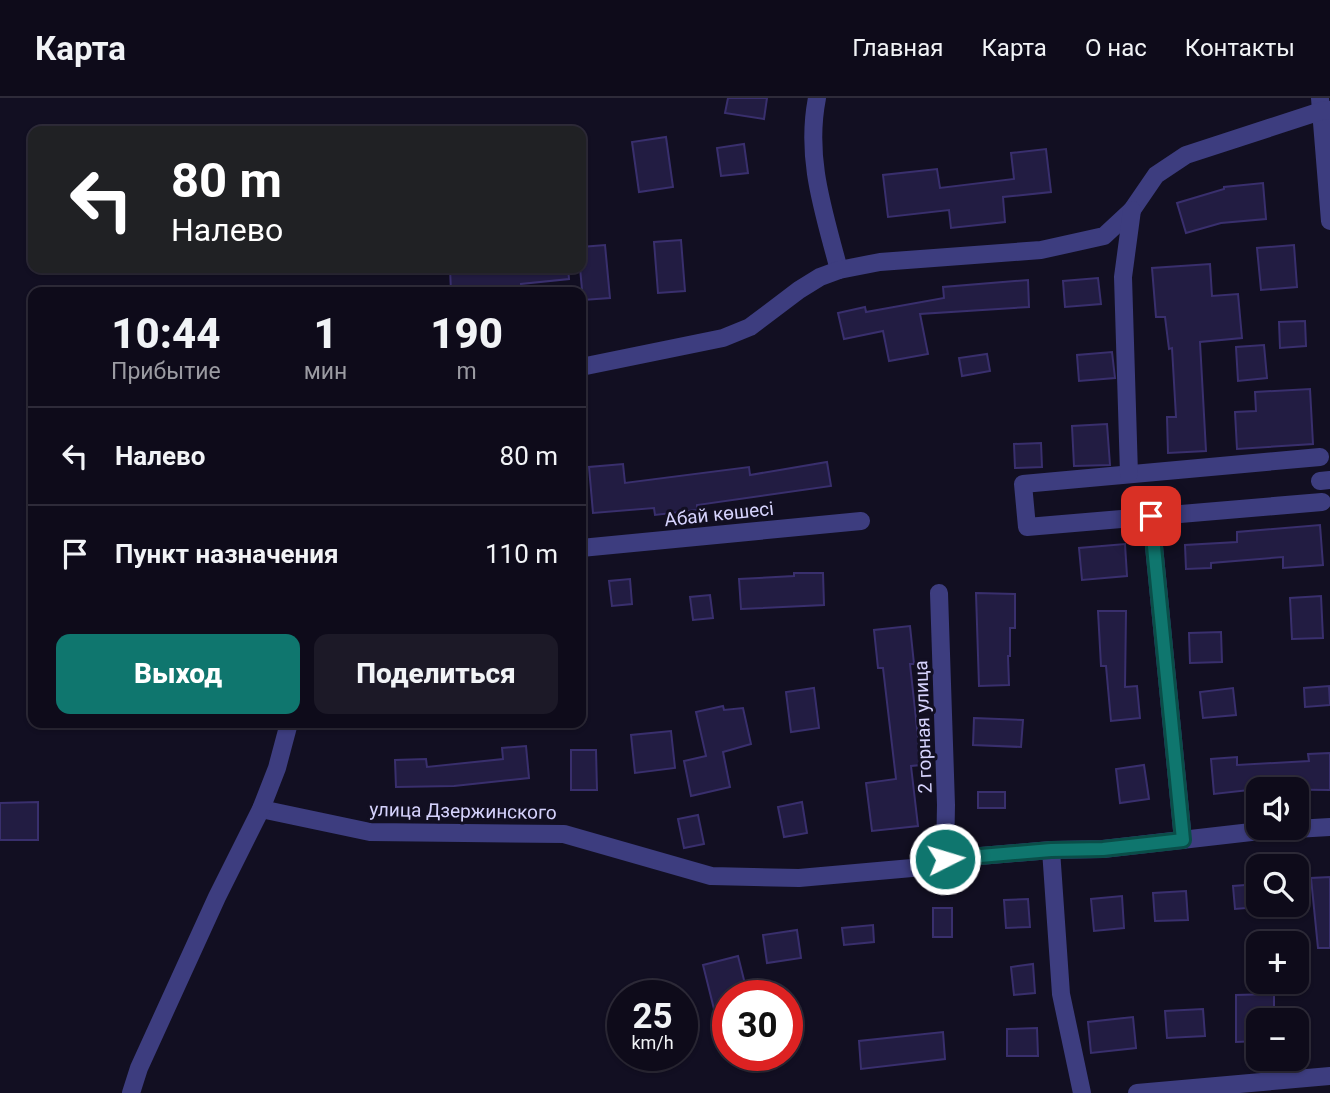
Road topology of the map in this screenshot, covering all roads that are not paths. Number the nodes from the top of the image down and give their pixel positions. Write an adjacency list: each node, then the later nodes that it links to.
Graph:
1 (817, 98): 5 (street)
2 (1324, 106): 3 (street); 4 (street)
3 (1132, 210): 5 (street); 8 (street)
4 (1330, 221)
5 (839, 270): 6 (street)
6 (586, 366)
7 (1320, 457): 8 (street)
8 (1129, 474): 10 (street)
9 (1322, 502): 10 (street)
10 (1151, 516): 17 (street)
11 (861, 521): 12 (street, Абай көшесі)
12 (586, 548)
13 (939, 593): 19 (street, 2 горная улица)
14 (288, 728): 15 (street)
15 (261, 809): 19 (street, улица Дзержинского); 21 (street)
16 (1330, 827): 17 (street, улица Дзержинского)
17 (1183, 840): 18 (street, улица Дзержинского)
18 (1051, 850): 19 (street, улица Дзержинского); 22 (street)
19 (945, 859)
20 (1330, 1076): 23 (street)
21 (131, 1093)
22 (1082, 1093)
23 (1137, 1093)

